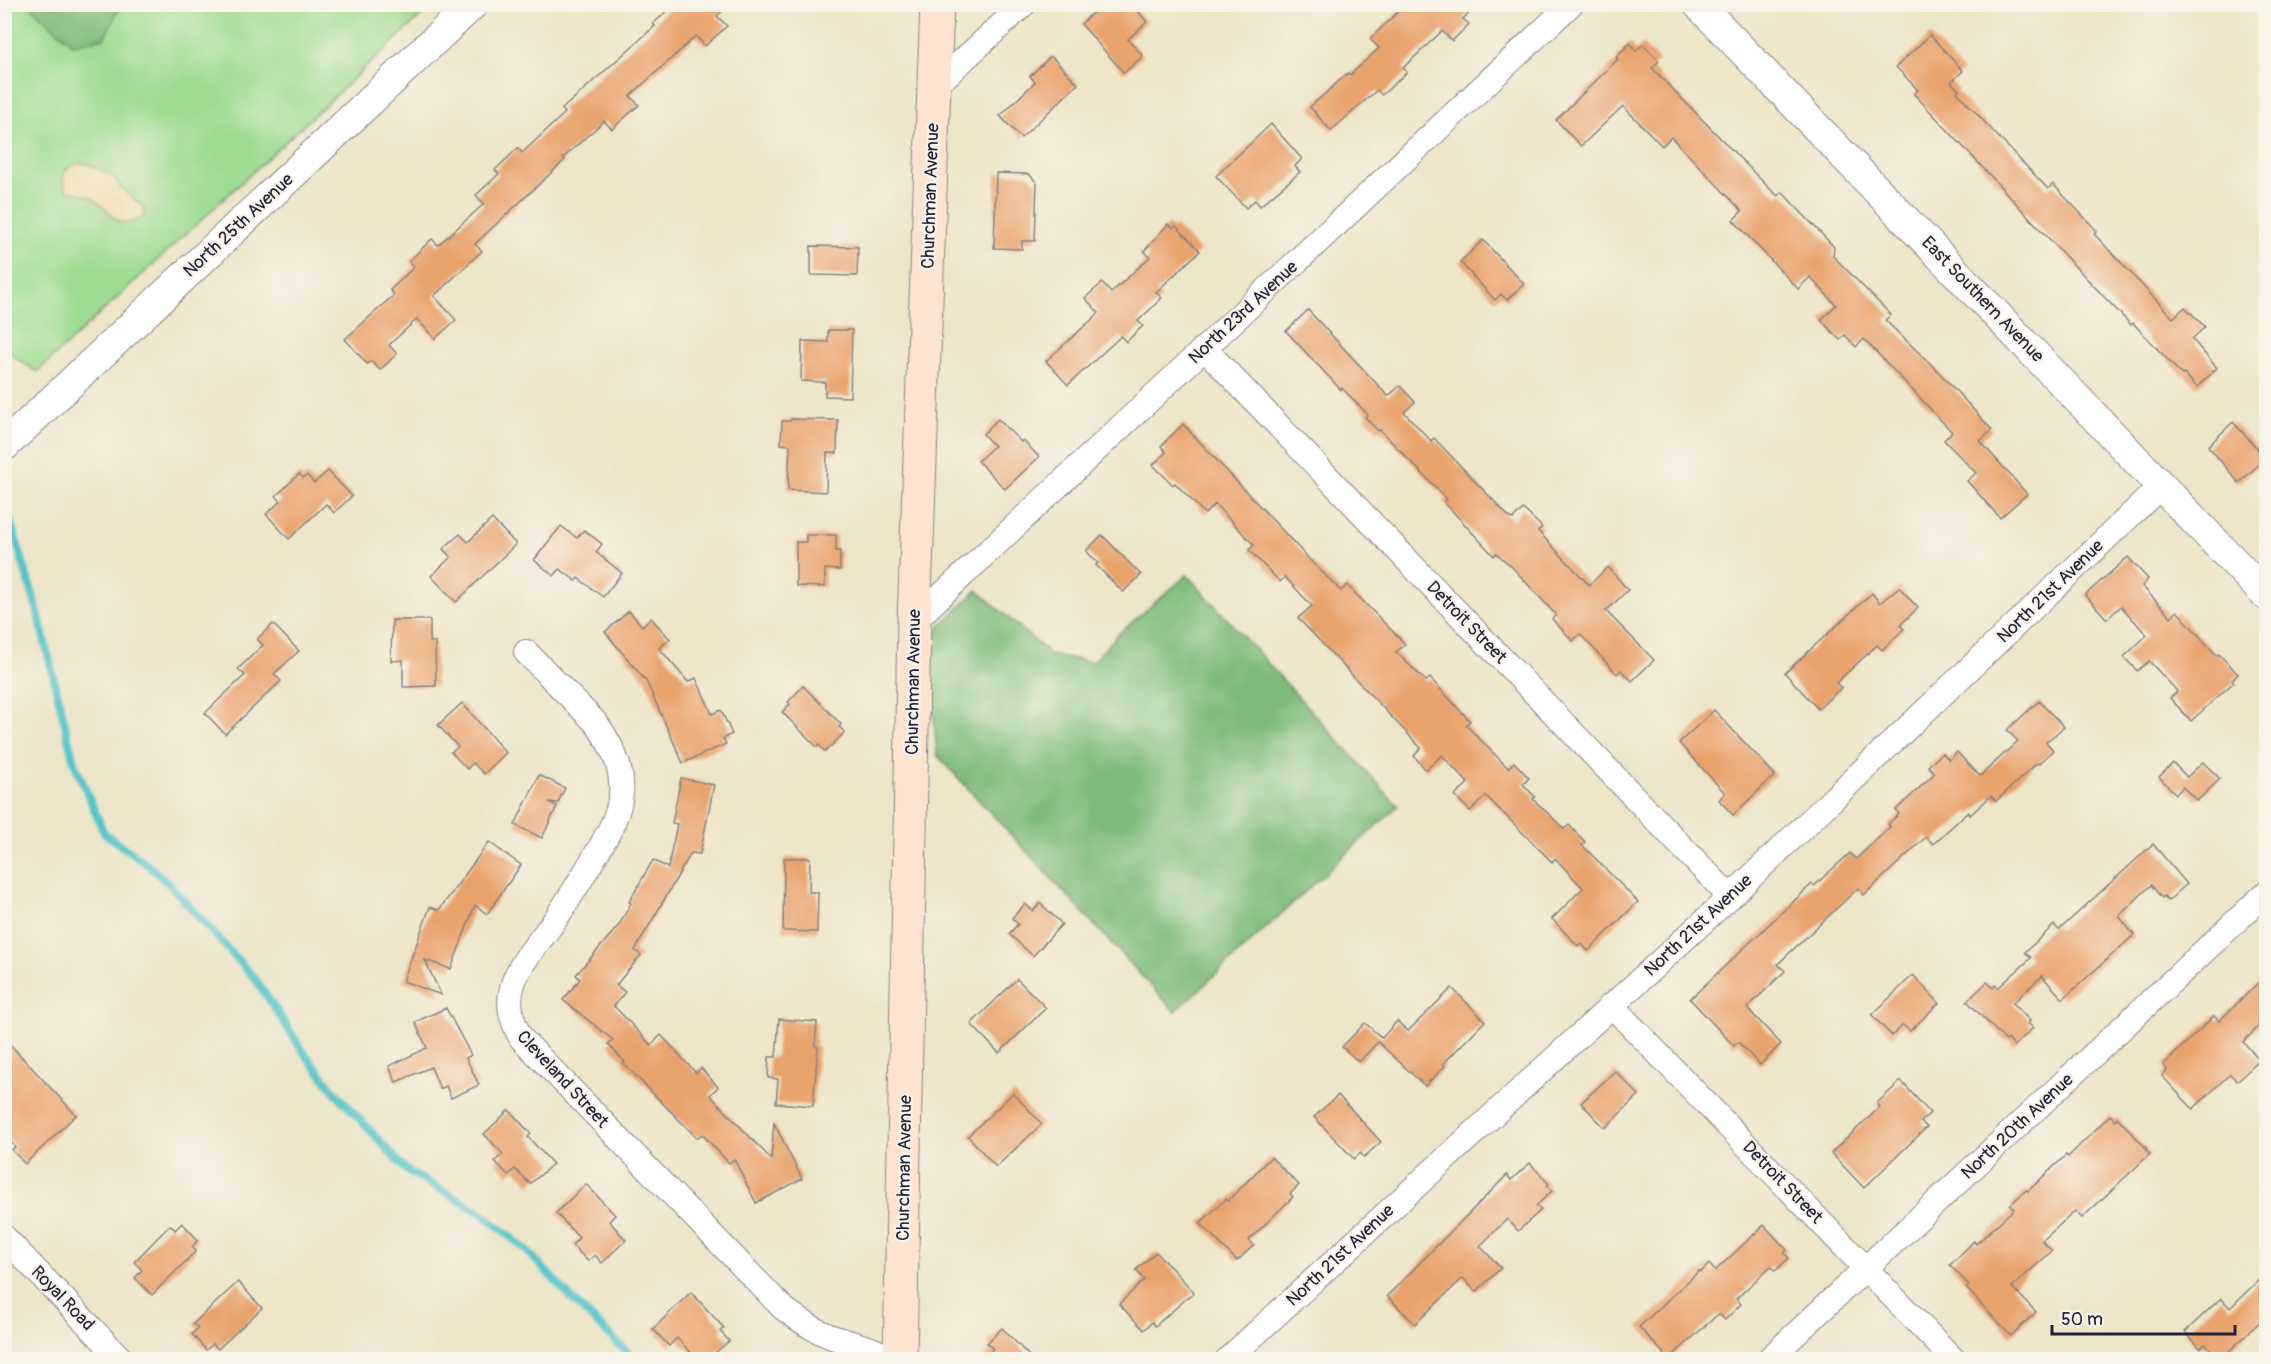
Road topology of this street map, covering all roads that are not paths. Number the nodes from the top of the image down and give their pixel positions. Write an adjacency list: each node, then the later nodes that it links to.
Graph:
1 (473, 4): 8 (street, North 25th Avenue)
2 (937, 4): 6 (main road, Churchman Avenue)
3 (1024, 4): 6 (street)
4 (1571, 4): 7 (street, North 23rd Avenue)
5 (1698, 4): 9 (street, East Southern Avenue)
6 (934, 86): 11 (main road, Churchman Avenue)
7 (1204, 348): 11 (street, North 23rd Avenue); 14 (street, Detroit Street)
8 (4, 446)
9 (2162, 484): 10 (street, East Southern Avenue); 14 (street, North 21st Avenue)
10 (2266, 595)
11 (914, 621): 20 (main road, Churchman Avenue)
12 (526, 652): 19 (street, Cleveland Street)
13 (2266, 893): 17 (street, North 20th Avenue)
14 (1730, 897): 15 (street, North 21st Avenue)
15 (1611, 1005): 17 (street, Detroit Street); 21 (street, North 21st Avenue)
16 (4, 1237): 18 (street, Royal Road)
17 (1866, 1268): 22 (street, North 20th Avenue); 23 (street, Detroit Street)
18 (122, 1359)
19 (892, 1359)
20 (900, 1359)
21 (1227, 1359)
22 (1768, 1359)
23 (1954, 1359)

